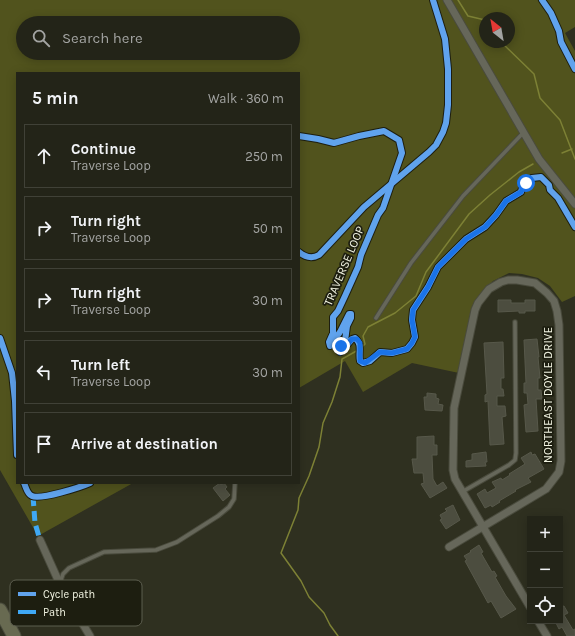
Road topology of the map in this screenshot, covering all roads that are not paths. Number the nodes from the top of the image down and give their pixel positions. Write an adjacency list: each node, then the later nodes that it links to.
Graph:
1 (447, 0): 2 (street)
2 (524, 132): 3 (street); 4 (lane)
3 (575, 204)
4 (376, 318)
5 (515, 322): 7 (lane)
6 (235, 484): 12 (lane)
7 (462, 492): 8 (street); 8 (street, NORTHEAST DOYLE DRIVE)
8 (482, 527): 10 (street, NORTHEAST DOYLE DRIVE); 13 (street)
9 (40, 540): 11 (street)
10 (449, 547)
11 (57, 580)
12 (61, 580)
13 (527, 602)
14 (0, 610): 17 (highway)
15 (540, 624): 19 (street)
16 (84, 626): 18 (street)
17 (14, 636)
18 (90, 636)
19 (547, 636)

